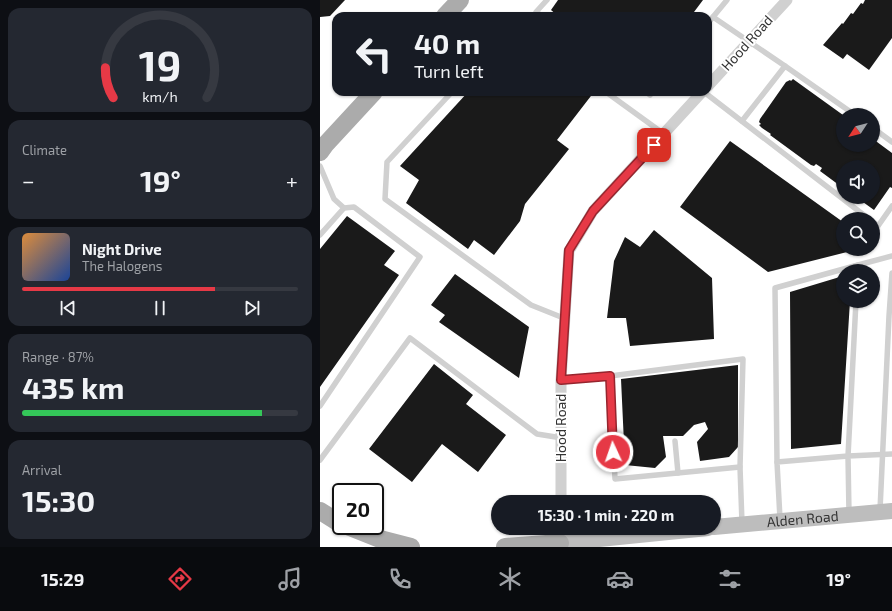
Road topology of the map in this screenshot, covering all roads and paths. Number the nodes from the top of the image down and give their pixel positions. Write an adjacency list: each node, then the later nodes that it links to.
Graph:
1 (460, 0): 5 (main road)
2 (547, 0): 6 (lane)
3 (727, 0): 7 (lane)
4 (787, 0): 8 (street, Hood Road)
5 (449, 12)
6 (536, 12)
7 (713, 17): 8 (lane)
8 (748, 42): 9 (lane); 10 (street, Hood Road)
9 (785, 66): 16 (lane); 17 (lane)
10 (712, 82)
11 (370, 96): 21 (main road)
12 (448, 96): 33 (lane)
13 (612, 96): 19 (lane)
14 (699, 96): 19 (street, Hood Road)
15 (708, 96): 17 (lane)
16 (845, 108)
17 (742, 121): 25 (lane)
18 (880, 133): 20 (lane)
19 (664, 134): 33 (street, Hood Road)
20 (892, 142)
21 (320, 152)
22 (320, 166): 24 (lane)
23 (892, 206): 26 (lane)
24 (344, 208): 27 (lane); 36 (lane)
25 (860, 212)
26 (880, 223)
27 (320, 235)
28 (892, 256): 29 (lane)
29 (869, 264)
30 (836, 273): 43 (lane)
31 (892, 273): 40 (lane)
32 (856, 308): 41 (lane)
33 (566, 319): 35 (street, Hood Road)
34 (610, 376): 35 (lane); 44 (lane); 45 (lane)
35 (561, 380): 37 (street, Hood Road)
36 (320, 406)
37 (562, 438): 42 (lane); 46 (street, Hood Road)
38 (675, 441): 45 (lane)
39 (892, 454): 40 (lane)
40 (883, 455): 41 (lane); 48 (lane)
41 (848, 456): 43 (lane); 49 (lane)
42 (320, 460)
43 (777, 462): 51 (lane)
44 (740, 467): 45 (lane); 52 (lane)
45 (678, 473)
46 (561, 495)
47 (320, 511): 50 (main road)
48 (886, 512): 49 (main road, Alden Road)
49 (849, 515): 51 (main road, Alden Road)
50 (332, 518)
51 (781, 521): 52 (main road, Alden Road)
52 (742, 525): 53 (main road, Alden Road)
53 (721, 527)
54 (370, 535): 57 (main road)
55 (614, 535): 56 (main road)
56 (560, 539): 58 (main road)
57 (411, 547)
58 (505, 547)

